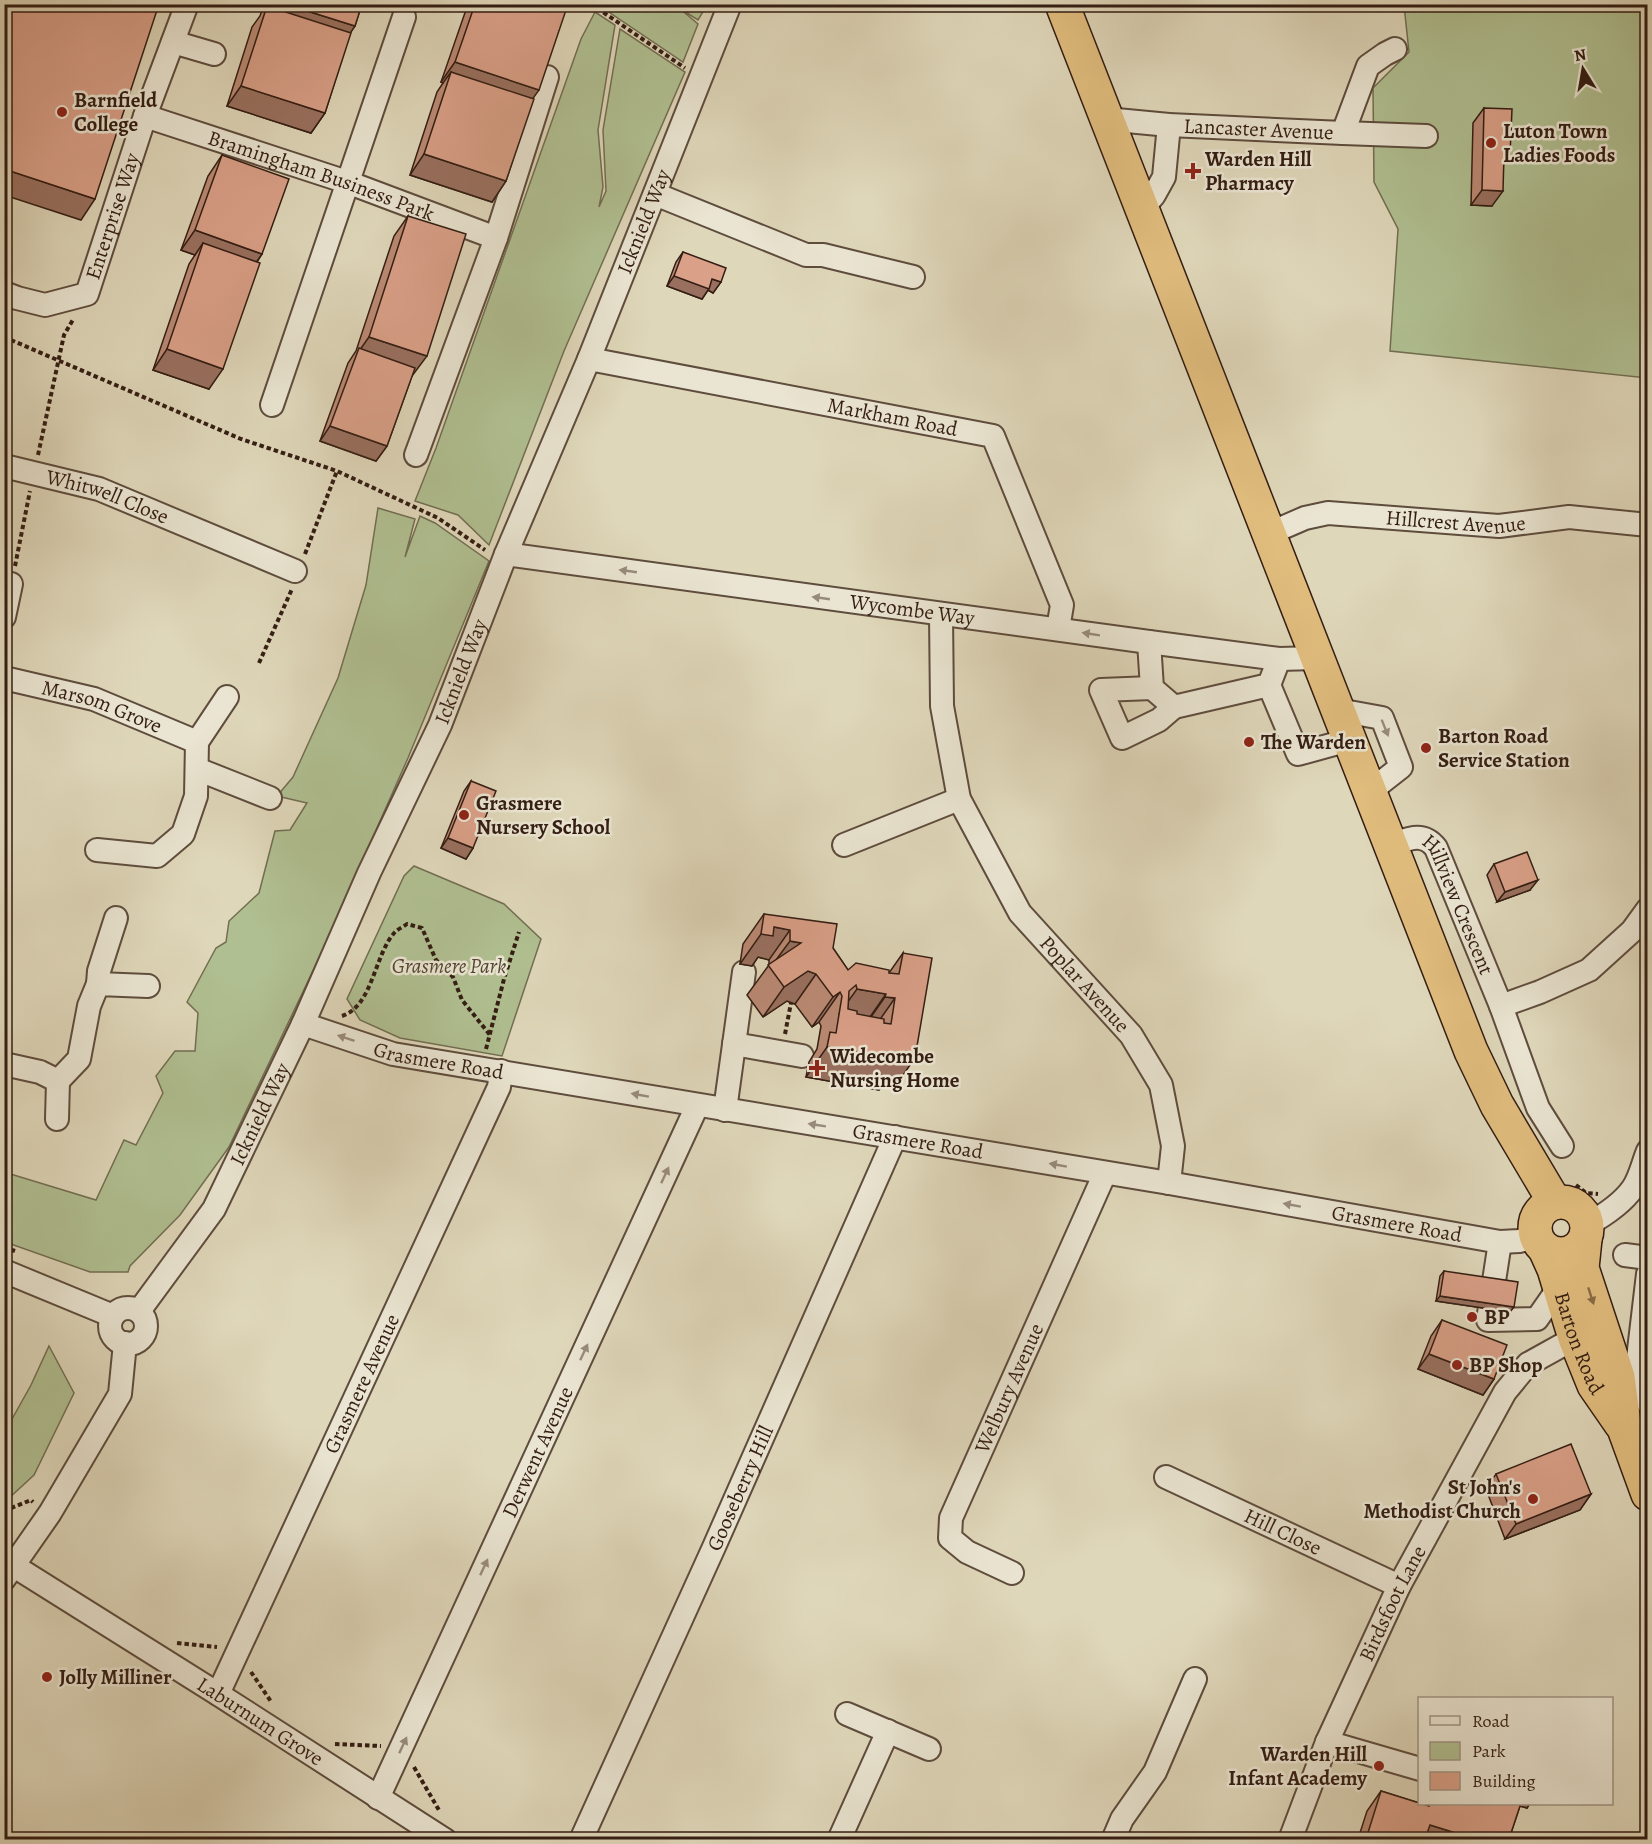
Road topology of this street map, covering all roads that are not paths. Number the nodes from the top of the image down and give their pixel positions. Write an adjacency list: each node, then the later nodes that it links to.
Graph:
1 (187, 4): 5 (street, Enterprise Way)
2 (730, 4): 15 (street, Icknield Way)
3 (1062, 4): 10 (highway)
4 (404, 17): 14 (street)
5 (173, 42): 7 (street); 9 (street, Enterprise Way)
6 (1395, 49): 12 (street, Lancaster Avenue)
7 (214, 54)
8 (547, 77): 17 (street)
9 (145, 116): 14 (street, Bramingham Business Park); 19 (street, Enterprise Way)
10 (1106, 119): 11 (street, Lancaster Avenue); 16 (highway)
11 (1169, 125): 12 (street, Lancaster Avenue); 16 (street)
12 (1343, 133): 13 (street)
13 (1426, 136)
14 (347, 182): 17 (street, Bramingham Business Park); 21 (street)
15 (655, 194): 18 (street); 20 (street, Icknield Way)
16 (1142, 209): 25 (highway)
17 (496, 238): 22 (street)
18 (913, 277)
19 (4, 293)
20 (589, 359): 26 (street, Icknield Way); 31 (street, Markham Road)
21 (272, 405)
22 (416, 455)
23 (4, 466): 27 (street, Whitwell Close)
24 (1647, 525): 25 (street, Hillcrest Avenue)
25 (1268, 534): 33 (highway)
26 (506, 554): 29 (street, Wycombe Way, one-way to 26); 56 (street, Icknield Way)
27 (295, 571)
28 (11, 584): 30 (street)
29 (941, 615): 31 (street, Wycombe Way); 46 (street, Poplar Avenue)
30 (4, 617)
31 (1058, 629): 32 (street, Wycombe Way, one-way to 31)
32 (1149, 642): 34 (street, Wycombe Way); 37 (street)
33 (1317, 658): 34 (street, Wycombe Way); 39 (highway)
34 (1278, 659): 36 (street)
35 (4, 678): 42 (street, Marsom Grove)
36 (1269, 685): 40 (street); 41 (street)
37 (1152, 688): 40 (street); 40 (street)
38 (227, 697): 42 (street)
39 (1336, 706): 41 (highway); 44 (street, one-way to 44)
40 (1174, 707)
41 (1349, 740): 44 (highway)
42 (197, 742): 43 (street)
43 (197, 769): 45 (street); 49 (street)
44 (1370, 794): 47 (highway)
45 (270, 798)
46 (960, 799): 48 (street); 69 (street, Poplar Avenue)
47 (1390, 844): 55 (street, Hillview Crescent); 70 (highway)
48 (844, 845)
49 (97, 850)
50 (1647, 909): 55 (street)
51 (116, 918): 53 (street)
52 (744, 972): 57 (street)
53 (98, 984): 54 (street); 61 (street)
54 (147, 986)
55 (1501, 1006): 66 (street, Hillview Crescent)
56 (303, 1024): 60 (street, Grasmere Road, one-way to 56); 79 (street, Icknield Way)
57 (734, 1044): 58 (street); 63 (street)
58 (792, 1054)
59 (4, 1064): 61 (street)
60 (491, 1069): 62 (street, Grasmere Road, one-way to 60); 91 (street, Grasmere Avenue)
61 (58, 1081): 64 (street)
62 (697, 1106): 63 (street, Grasmere Road); 97 (street, Derwent Avenue, one-way to 62)
63 (724, 1110): 65 (street, Grasmere Road, one-way to 63)
64 (57, 1119)
65 (895, 1137): 68 (street, Grasmere Road, one-way to 65); 99 (street, Gooseberry Hill)
66 (1562, 1146)
67 (1647, 1151): 71 (street)
68 (1105, 1173): 69 (street, Grasmere Road); 88 (street, Welbury Avenue)
69 (1169, 1183): 72 (street, Grasmere Road, one-way to 69)
70 (1554, 1201): 71 (highway); 73 (highway)
71 (1586, 1232): 73 (highway); 84 (highway, Barton Road, one-way to 84)
72 (1500, 1242): 73 (street, Grasmere Road); 78 (street)
73 (1540, 1243): 78 (highway, Barton Road)
74 (1625, 1255): 75 (street)
75 (1647, 1258)
76 (4, 1271): 80 (street)
77 (1647, 1274): 83 (street, Barton Road)
78 (1560, 1286): 81 (highway, Barton Road)
79 (139, 1311): 80 (street); 82 (street)
80 (113, 1316): 82 (street)
81 (1575, 1338): 84 (highway, Barton Road); 89 (street, Birdsfoot Lane)
82 (125, 1344): 87 (street)
83 (1647, 1403)
84 (1625, 1431): 86 (highway, Barton Road)
85 (1166, 1477): 89 (street, Hill Close)
86 (1647, 1494)
87 (9, 1573): 91 (street, Laburnum Grove)
88 (1012, 1573)
89 (1399, 1586): 94 (street, Birdsfoot Lane)
90 (1195, 1679): 101 (street)
91 (218, 1694): 97 (street, Laburnum Grove)
92 (847, 1714): 93 (street)
93 (888, 1731): 95 (street); 100 (street)
94 (1327, 1742): 96 (street); 102 (street, Birdsfoot Lane)
95 (929, 1749)
96 (1418, 1769)
97 (378, 1798): 98 (street, Laburnum Grove)
98 (445, 1839)
99 (581, 1839)
100 (839, 1839)
101 (1113, 1839)
102 (1290, 1839)

